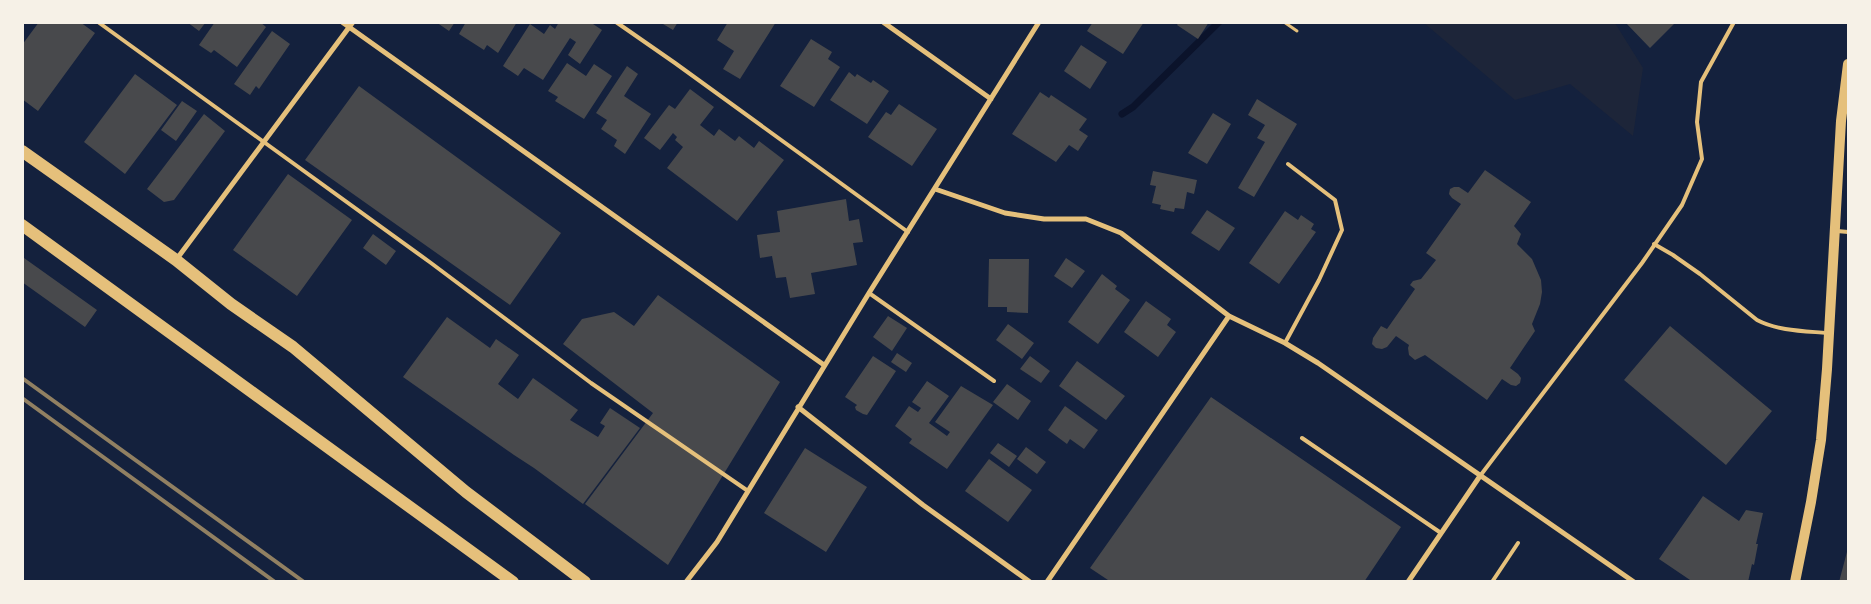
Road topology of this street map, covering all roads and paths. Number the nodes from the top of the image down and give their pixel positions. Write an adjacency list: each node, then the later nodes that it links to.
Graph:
1 (98, 22): 12 (lane)
2 (342, 22): 8 (street)
3 (616, 22): 18 (lane)
4 (883, 22): 11 (street)
5 (1039, 22): 11 (street)
6 (1284, 22): 9 (path)
7 (1734, 22): 20 (lane)
8 (351, 25): 12 (street); 26 (street)
9 (1296, 31)
10 (1848, 64): 17 (main road)
11 (991, 99): 15 (street)
12 (264, 141): 21 (street); 31 (lane)
13 (22, 151): 21 (main road)
14 (1288, 164): 25 (lane)
15 (935, 188): 18 (street); 23 (street)
16 (22, 225): 34 (main road)
17 (1834, 230): 19 (lane); 24 (main road)
18 (908, 232): 22 (street)
19 (1848, 232)
20 (1654, 244): 24 (lane); 30 (lane)
21 (176, 260): 35 (main road)
22 (869, 293): 26 (street); 27 (lane)
23 (1229, 316): 25 (street); 38 (street)
24 (1829, 333): 42 (main road)
25 (1285, 343): 30 (street)
26 (824, 365): 28 (street)
27 (994, 381)
28 (798, 407): 31 (street); 37 (street)
29 (1302, 438): 32 (lane)
30 (1480, 476): 32 (street); 41 (street)
31 (748, 491): 36 (street)
32 (1441, 533): 39 (street)
33 (1518, 543): 40 (lane)
34 (513, 582)
35 (585, 582)
36 (686, 582)
37 (1030, 582)
38 (1047, 582)
39 (1408, 582)
40 (1492, 582)
41 (1634, 582)
42 (1795, 582)

